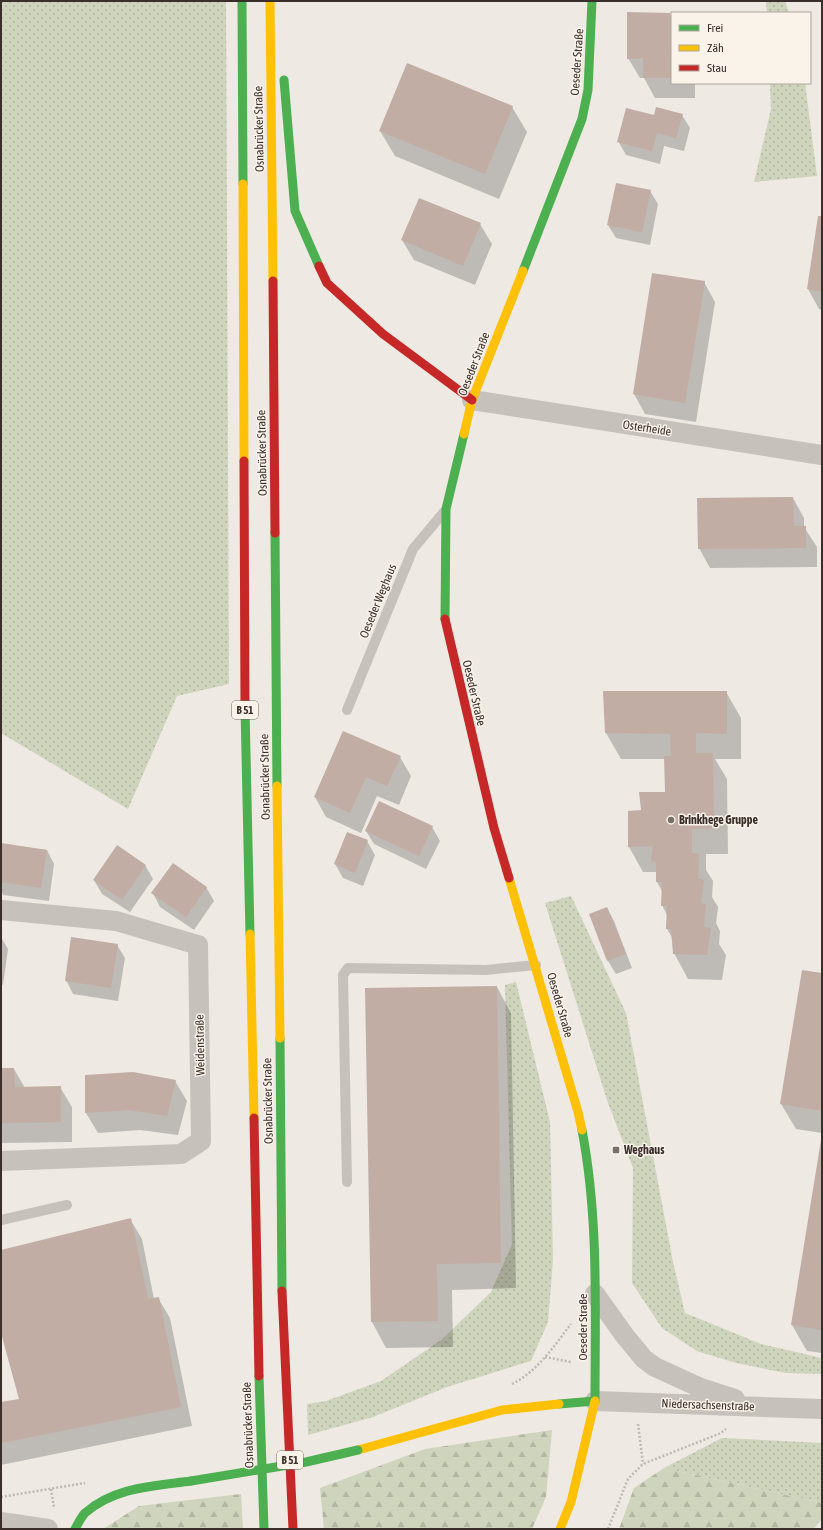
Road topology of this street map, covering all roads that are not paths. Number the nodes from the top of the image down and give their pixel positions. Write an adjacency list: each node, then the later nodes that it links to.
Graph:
1 (242, 1): 24 (main road, Osnabrücker Straße / B 51)
2 (270, 1): 25 (main road, Osnabrücker Straße / B 51)
3 (277, 1): 5 (main road)
4 (592, 1): 7 (main road, Oeseder Straße)
5 (280, 32)
6 (283, 71): 7 (main road)
7 (472, 400): 8 (street, Osterheide); 9 (main road, Oeseder Straße)
8 (822, 455)
9 (446, 509): 10 (lane, Oeseder Weghaus); 12 (main road, Oeseder Straße)
10 (347, 710)
11 (1, 910): 13 (street, Weidenstraße)
12 (536, 965): 14 (lane); 17 (main road, Oeseder Straße)
13 (1, 1161)
14 (347, 1182)
15 (67, 1205): 16 (lane)
16 (1, 1220)
17 (595, 1294): 18 (main road, Oeseder Straße); 19 (street)
18 (595, 1401): 19 (street, Niedersachsenstraße); 23 (main road, bridge); 26 (main road, Oeseder Straße)
19 (756, 1406): 20 (street, Niedersachsenstraße)
20 (822, 1409)
21 (1, 1522): 22 (street)
22 (48, 1529)
23 (75, 1529)
24 (264, 1529)
25 (293, 1529)
26 (560, 1529)

